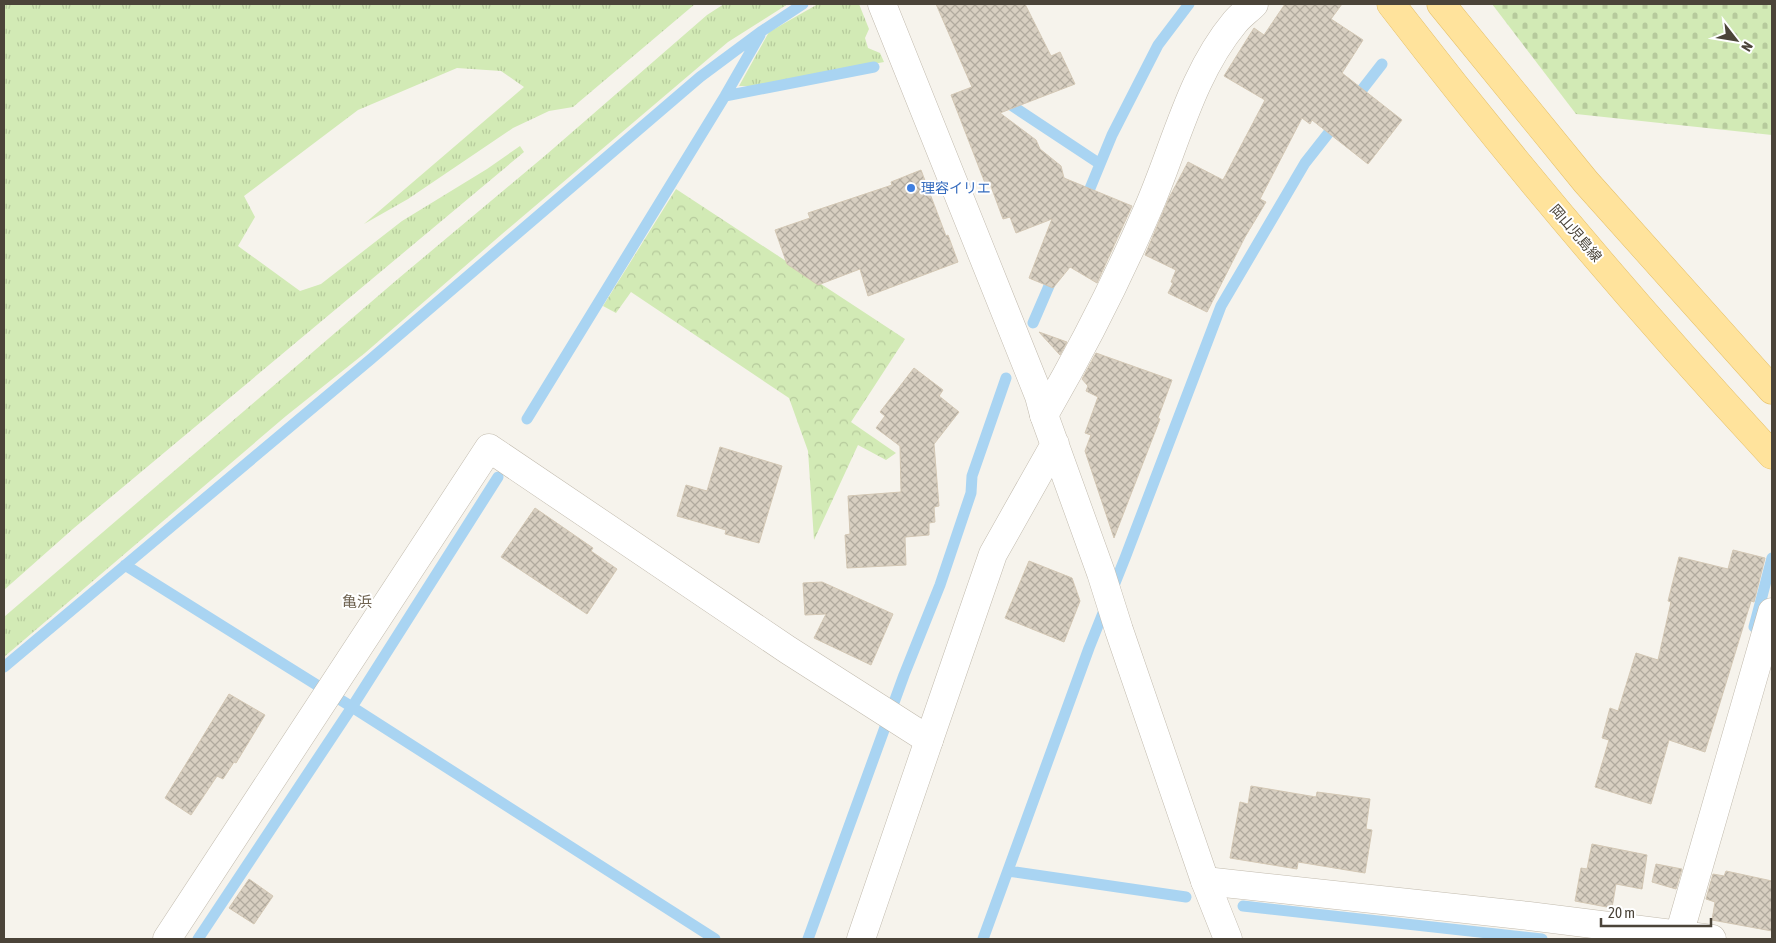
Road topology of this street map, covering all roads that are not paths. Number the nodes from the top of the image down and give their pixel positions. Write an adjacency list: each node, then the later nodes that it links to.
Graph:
1 (882, 4): 6 (street)
2 (1254, 4): 6 (street)
3 (1391, 4): 8 (main road, 岡山児島線)
4 (1442, 4): 5 (main road)
5 (1772, 390)
6 (1044, 415): 7 (street)
7 (1055, 444): 10 (street); 11 (street)
8 (1772, 455)
9 (1772, 612): 12 (street)
10 (929, 740): 13 (street); 14 (street)
11 (1205, 881): 12 (street); 15 (street)
12 (1671, 934): 16 (street)
13 (167, 939)
14 (861, 939)
15 (1228, 939)
16 (1712, 939)

